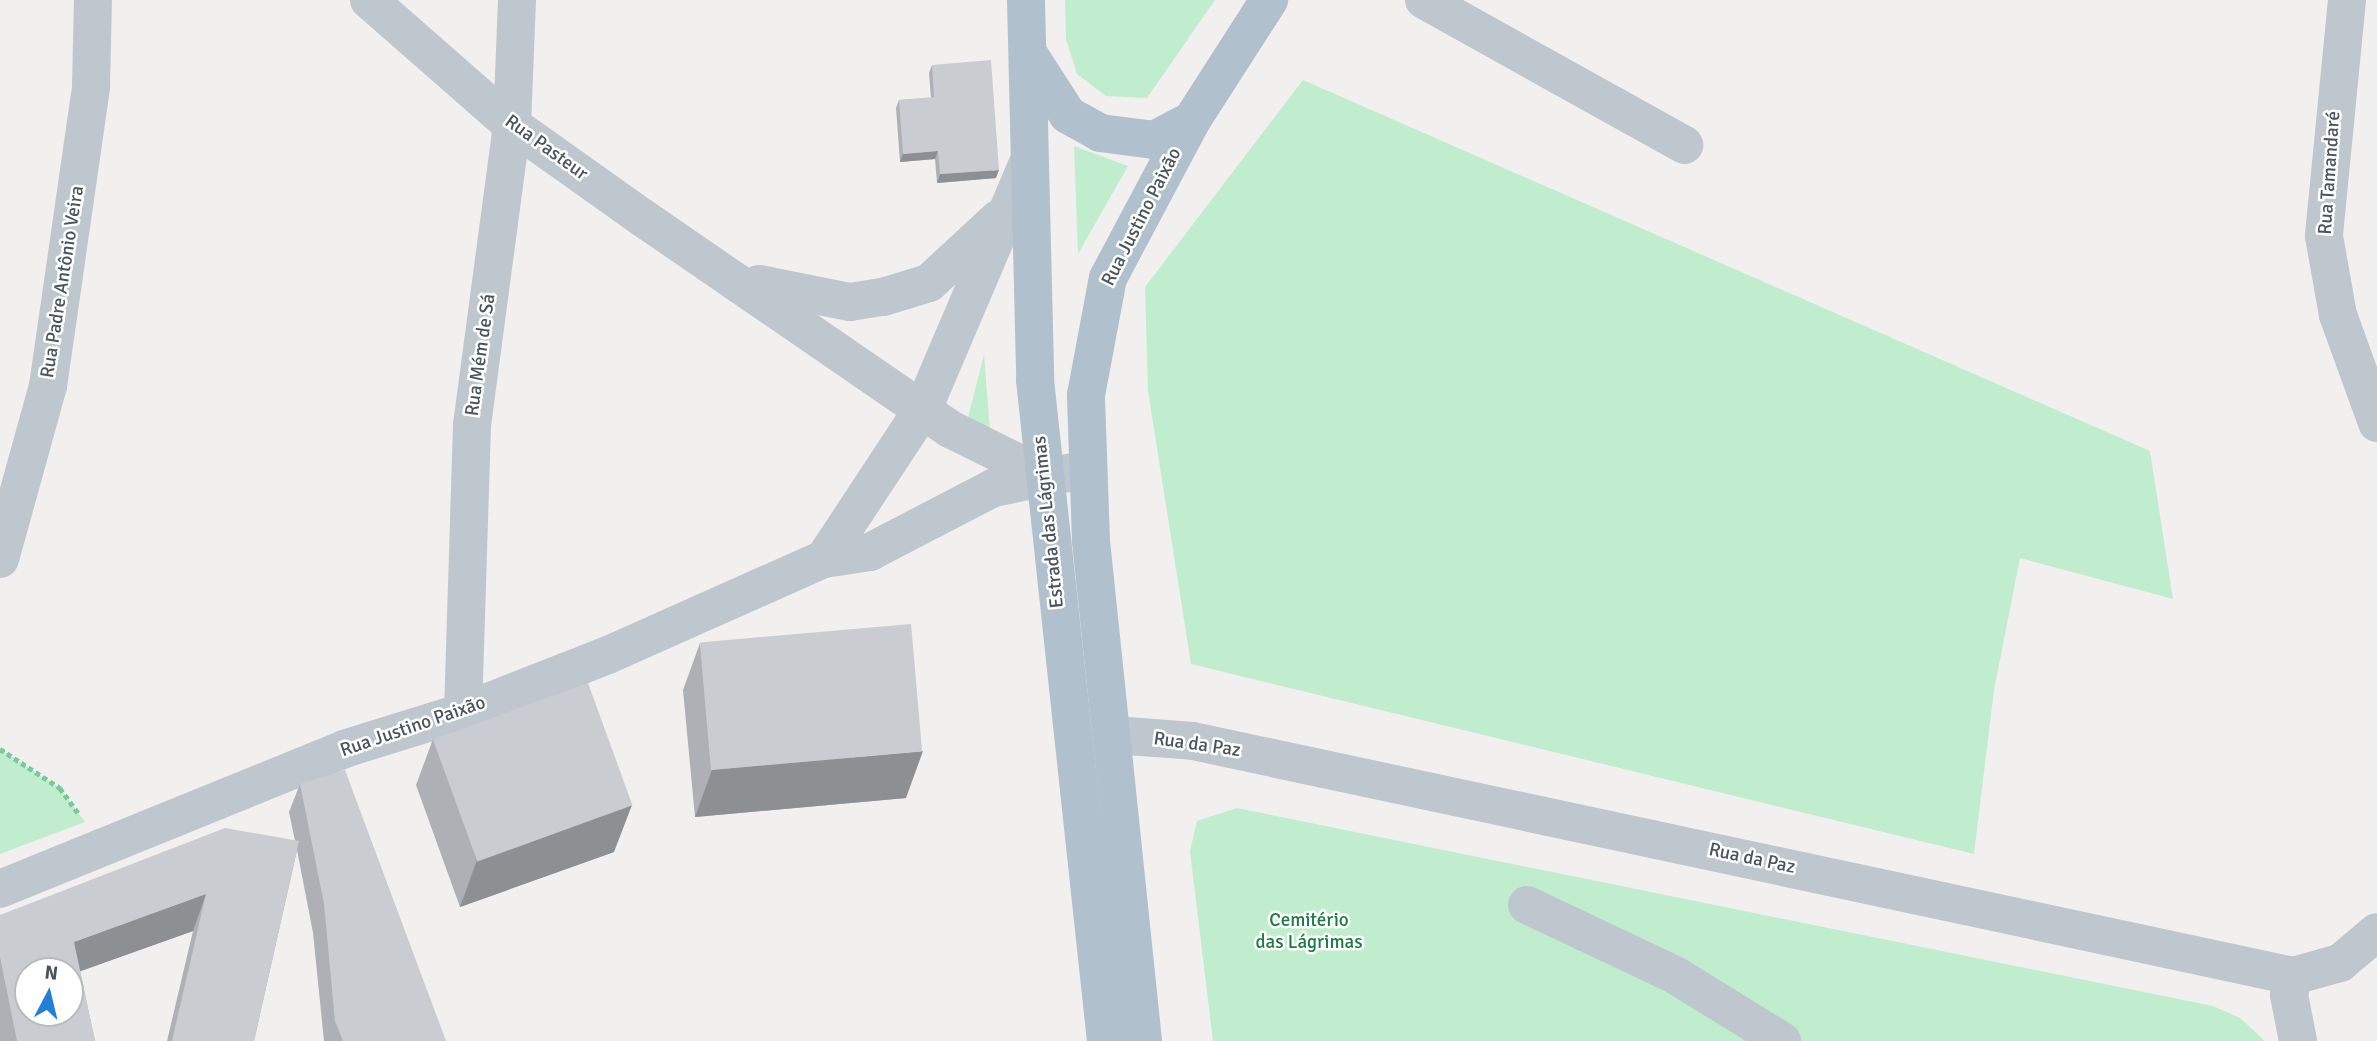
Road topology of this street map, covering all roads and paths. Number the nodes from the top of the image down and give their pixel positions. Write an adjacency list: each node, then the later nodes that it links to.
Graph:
1 (93, 0): 19 (street, Rua Padre Antônio Veira)
2 (369, 0): 10 (street, Rua Pasteur)
3 (517, 0): 10 (street, Rua Mém de Sá)
4 (1026, 0): 8 (main road, Estrada das Lágrimas)
5 (1269, 0): 9 (main road, Rua Justino Paixão)
6 (1424, 0): 11 (street)
7 (2347, 0): 16 (street, Rua Tamandaré)
8 (1027, 53): 9 (main road); 12 (main road, Estrada das Lágrimas)
9 (1192, 120): 17 (main road, Rua Justino Paixão)
10 (512, 125): 14 (street, Rua Pasteur); 21 (street, Rua Mém de Sá)
11 (1684, 145)
12 (1027, 165): 13 (street); 18 (main road, Estrada das Lágrimas)
13 (1009, 208): 14 (street, Rua Pasteur); 15 (street)
14 (736, 279): 15 (street, Rua Pasteur)
15 (923, 409): 18 (street, Rua Pasteur); 20 (street)
16 (2377, 423)
17 (1088, 469): 18 (street, Rua Justino Paixão); 22 (main road, Estrada das Lágrimas)
18 (1044, 475): 20 (street, Rua Justino Paixão); 29 (main road, Estrada das Lágrimas)
19 (0, 559)
20 (824, 559): 21 (street, Rua Justino Paixão)
21 (463, 712): 24 (street, Rua Justino Paixão)
22 (1114, 735): 28 (street, Rua da Paz); 30 (main road, Estrada das Lágrimas)
23 (0, 749): 24 (path)
24 (100, 851): 25 (street, Rua Justino Paixão)
25 (0, 889)
26 (1527, 905): 31 (street)
27 (2377, 932): 28 (street, Rua da Paz)
28 (2293, 976): 32 (street)
29 (1106, 1041)
30 (1143, 1041)
31 (1782, 1041)
32 (2298, 1041)

